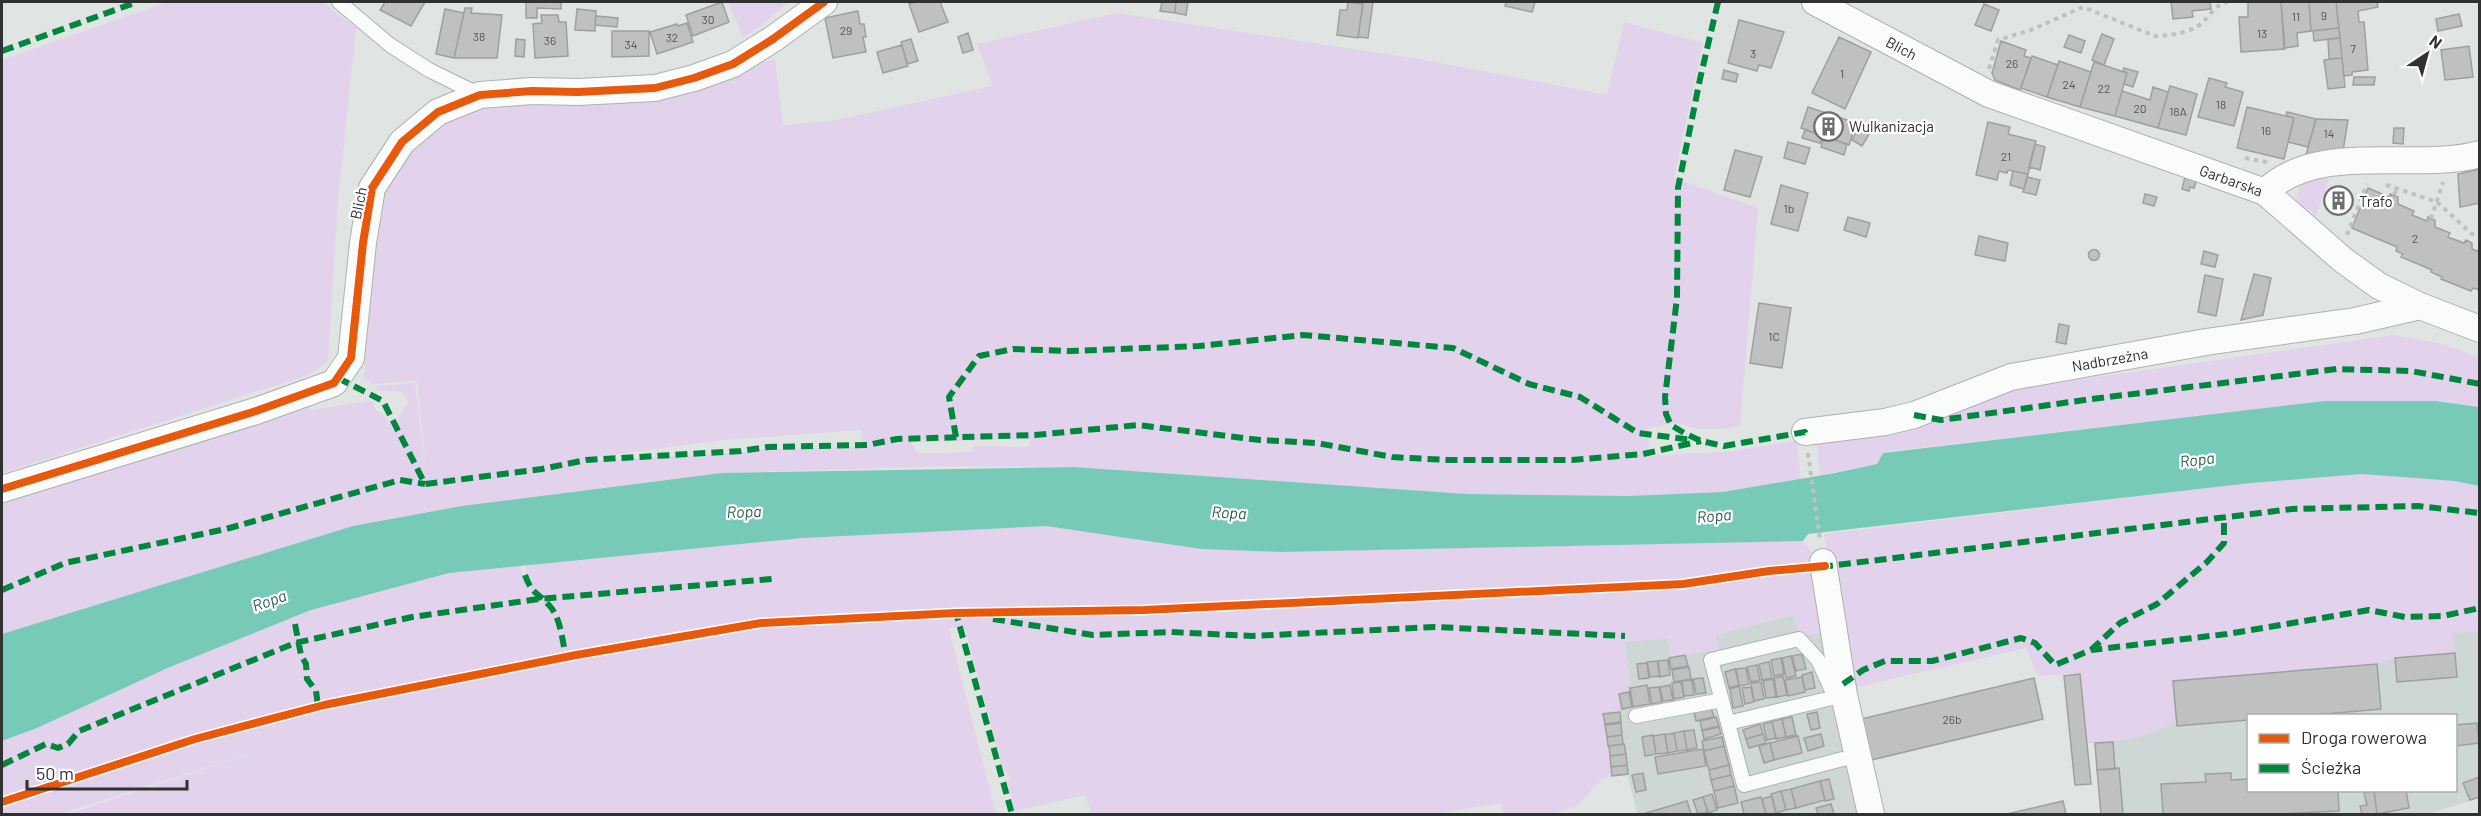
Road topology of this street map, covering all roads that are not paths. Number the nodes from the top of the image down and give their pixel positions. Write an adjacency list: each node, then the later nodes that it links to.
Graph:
1 (339, 2): 5 (lane)
2 (824, 2): 5 (street, Blich)
3 (1815, 2): 4 (street, Blich)
4 (1989, 94): 7 (street, Garbarska)
5 (480, 95): 11 (street, Blich)
6 (2480, 154): 7 (street, Garbarska)
7 (2265, 192): 8 (street)
8 (2420, 306): 9 (street); 10 (street, Nadbrzeżna)
9 (2480, 329)
10 (1806, 439)
11 (2, 489)
12 (1824, 562): 13 (street)
13 (1839, 696): 14 (lane); 16 (lane); 17 (street)
14 (1722, 700): 15 (lane); 16 (lane)
15 (1636, 716)
16 (1728, 723): 17 (lane)
17 (1858, 755): 18 (street)
18 (1871, 814)

